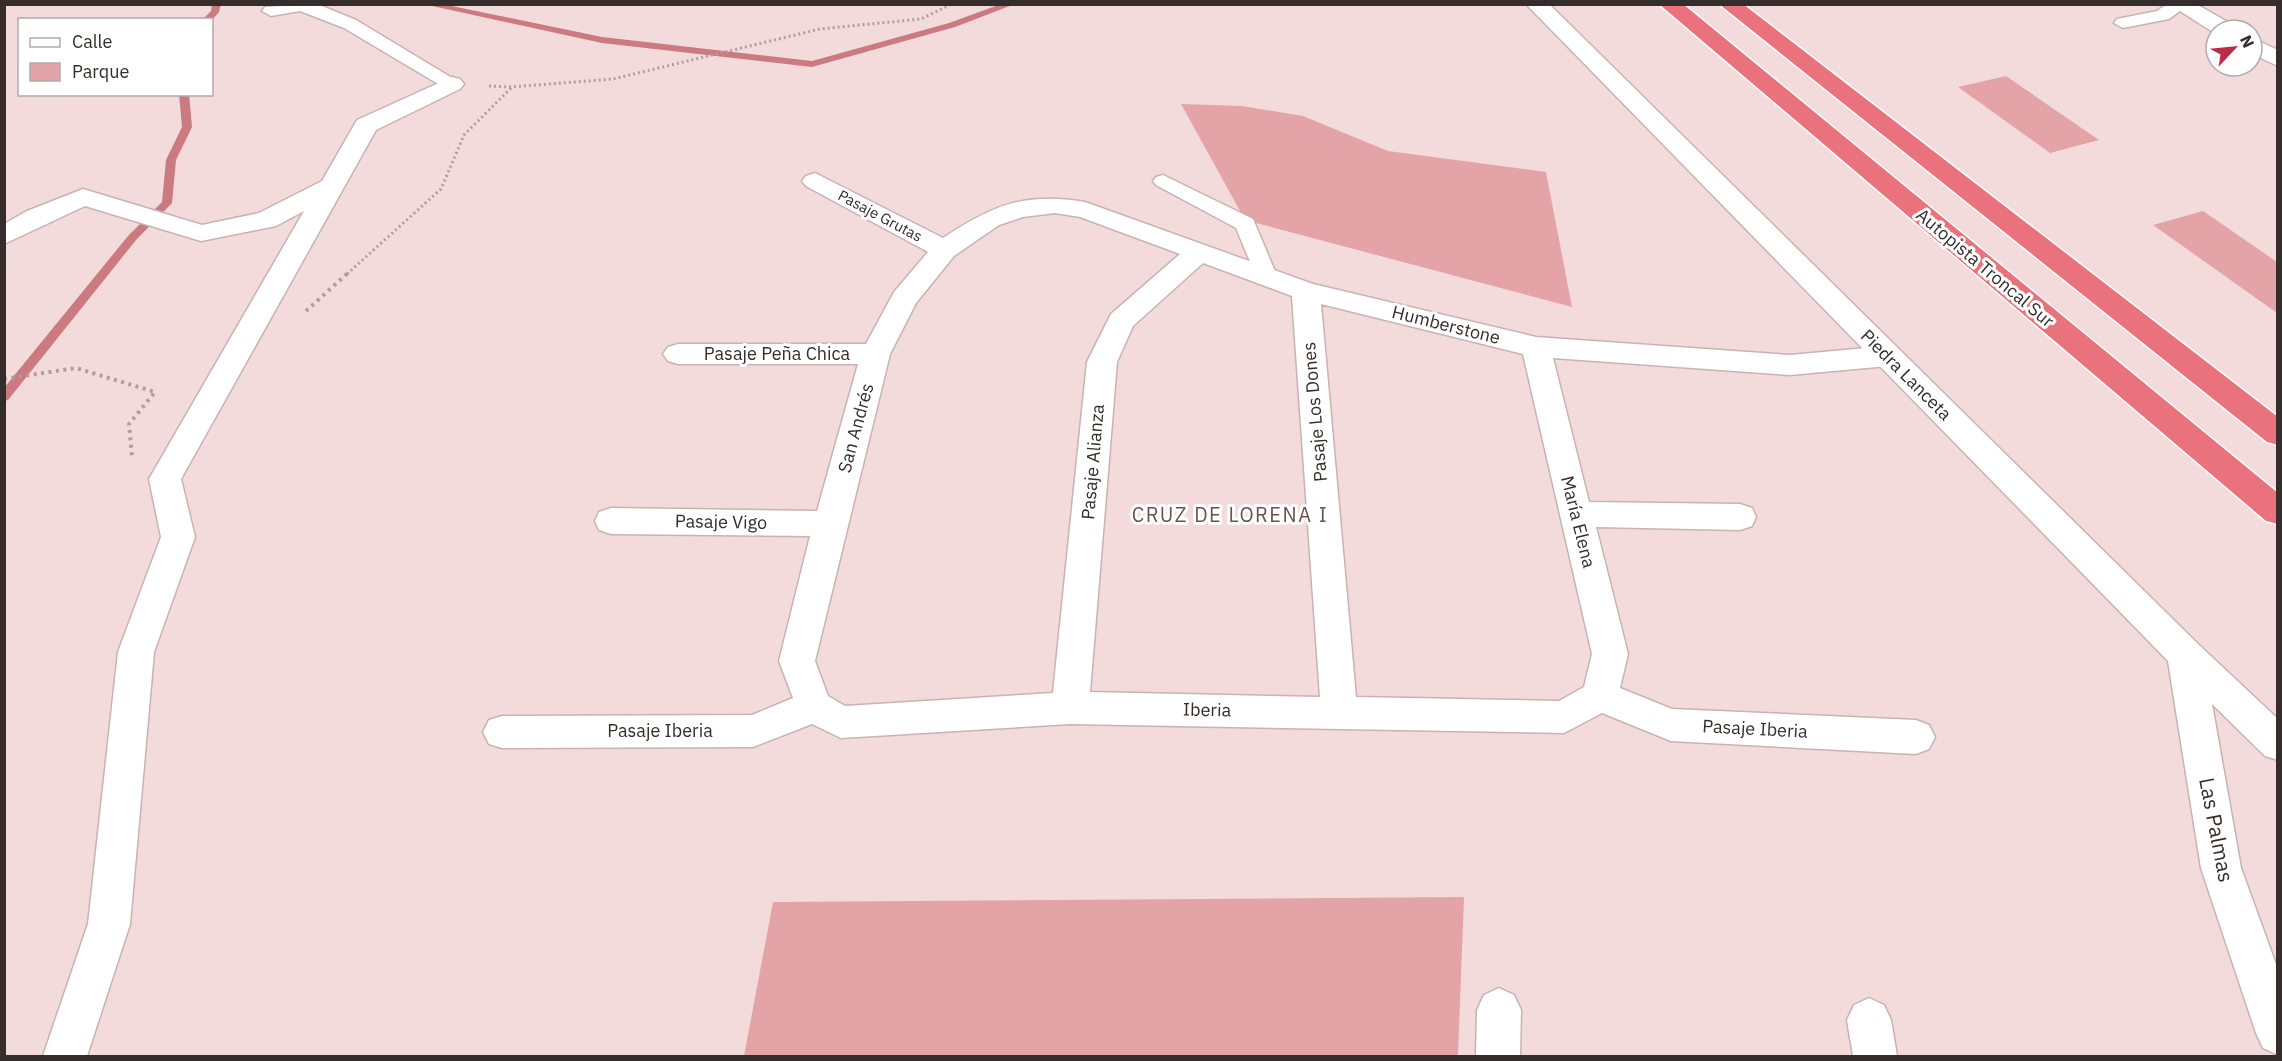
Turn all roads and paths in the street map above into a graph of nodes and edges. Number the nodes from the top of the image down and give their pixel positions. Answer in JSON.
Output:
{"nodes":[{"id":1,"x":952,"y":4,"type":"edge"},
{"id":2,"x":1536,"y":4,"type":"edge"},
{"id":3,"x":1668,"y":4,"type":"edge"},
{"id":4,"x":2179,"y":5,"type":"edge"},
{"id":5,"x":1735,"y":9,"type":"edge"},
{"id":6,"x":271,"y":11,"type":"dead end"},
{"id":7,"x":2204,"y":19,"type":"edge"},
{"id":8,"x":2123,"y":23,"type":"dead end"},
{"id":9,"x":452,"y":84,"type":"junction"},
{"id":10,"x":511,"y":87,"type":"junction"},
{"id":11,"x":815,"y":181,"type":"dead end"},
{"id":12,"x":1163,"y":181,"type":"dead end"},
{"id":13,"x":331,"y":186,"type":"junction"},
{"id":14,"x":1020,"y":209,"type":"joint"},
{"id":15,"x":4,"y":236,"type":"edge"},
{"id":16,"x":944,"y":250,"type":"junction"},
{"id":17,"x":1198,"y":253,"type":"junction"},
{"id":18,"x":1266,"y":276,"type":"junction"},
{"id":19,"x":1306,"y":291,"type":"junction"},
{"id":20,"x":303,"y":315,"type":"dead end"},
{"id":21,"x":1536,"y":347,"type":"junction"},
{"id":22,"x":678,"y":354,"type":"dead end"},
{"id":23,"x":875,"y":354,"type":"junction"},
{"id":24,"x":1888,"y":356,"type":"junction"},
{"id":25,"x":4,"y":379,"type":"edge"},
{"id":26,"x":155,"y":392,"type":"dead end"},
{"id":27,"x":2277,"y":434,"type":"edge"},
{"id":28,"x":2277,"y":512,"type":"edge"},
{"id":29,"x":1575,"y":514,"type":"junction"},
{"id":30,"x":1740,"y":517,"type":"dead end"},
{"id":31,"x":611,"y":521,"type":"dead end"},
{"id":32,"x":830,"y":524,"type":"junction"},
{"id":33,"x":2185,"y":655,"type":"junction"},
{"id":34,"x":1600,"y":696,"type":"junction"},
{"id":35,"x":814,"y":706,"type":"junction"},
{"id":36,"x":1070,"y":708,"type":"junction"},
{"id":37,"x":1340,"y":712,"type":"junction"},
{"id":38,"x":502,"y":732,"type":"dead end"},
{"id":39,"x":1916,"y":737,"type":"dead end"},
{"id":40,"x":2277,"y":744,"type":"edge"},
{"id":41,"x":1499,"y":1010,"type":"dead end"},
{"id":42,"x":2277,"y":1033,"type":"edge"},
{"id":43,"x":65,"y":1056,"type":"edge"},
{"id":44,"x":1498,"y":1056,"type":"edge"}],
"edges":[{"from":1,"to":10,"type":"path"},
{"from":2,"to":24,"type":"street","name":"Piedra Lanceta"},
{"from":3,"to":28,"type":"highway","name":"Autopista Troncal Sur"},
{"from":4,"to":7,"type":"street"},
{"from":4,"to":8,"type":"lane"},
{"from":5,"to":27,"type":"highway"},
{"from":6,"to":9,"type":"lane"},
{"from":9,"to":10,"type":"path"},
{"from":9,"to":13,"type":"street"},
{"from":10,"to":20,"type":"path"},
{"from":11,"to":16,"type":"street","name":"Pasaje Grutas"},
{"from":12,"to":18,"type":"lane"},
{"from":13,"to":15,"type":"street"},
{"from":13,"to":43,"type":"street"},
{"from":14,"to":16,"type":"street","name":"San Andrés"},
{"from":14,"to":17,"type":"street","name":"Humberstone"},
{"from":16,"to":23,"type":"street","name":"San Andrés"},
{"from":17,"to":18,"type":"street","name":"Humberstone"},
{"from":17,"to":36,"type":"street","name":"Pasaje Alianza"},
{"from":18,"to":19,"type":"street","name":"Humberstone"},
{"from":19,"to":21,"type":"street","name":"Humberstone"},
{"from":19,"to":37,"type":"street","name":"Pasaje Los Dones"},
{"from":21,"to":24,"type":"street","name":"Humberstone"},
{"from":21,"to":29,"type":"street","name":"María Elena"},
{"from":22,"to":23,"type":"street","name":"Pasaje Peña Chica"},
{"from":23,"to":32,"type":"street","name":"San Andrés"},
{"from":24,"to":33,"type":"street","name":"Piedra Lanceta"},
{"from":25,"to":26,"type":"path"},
{"from":29,"to":30,"type":"street"},
{"from":29,"to":34,"type":"street","name":"María Elena"},
{"from":31,"to":32,"type":"street","name":"Pasaje Vigo"},
{"from":32,"to":35,"type":"street","name":"San Andrés"},
{"from":33,"to":40,"type":"street","name":"Piedra Lanceta"},
{"from":33,"to":42,"type":"street","name":"Las Palmas"},
{"from":34,"to":37,"type":"street","name":"Iberia"},
{"from":34,"to":39,"type":"street","name":"Pasaje Iberia"},
{"from":35,"to":36,"type":"street","name":"Iberia"},
{"from":35,"to":38,"type":"street","name":"Pasaje Iberia"},
{"from":36,"to":37,"type":"street","name":"Iberia"},
{"from":41,"to":44,"type":"street"}]}
